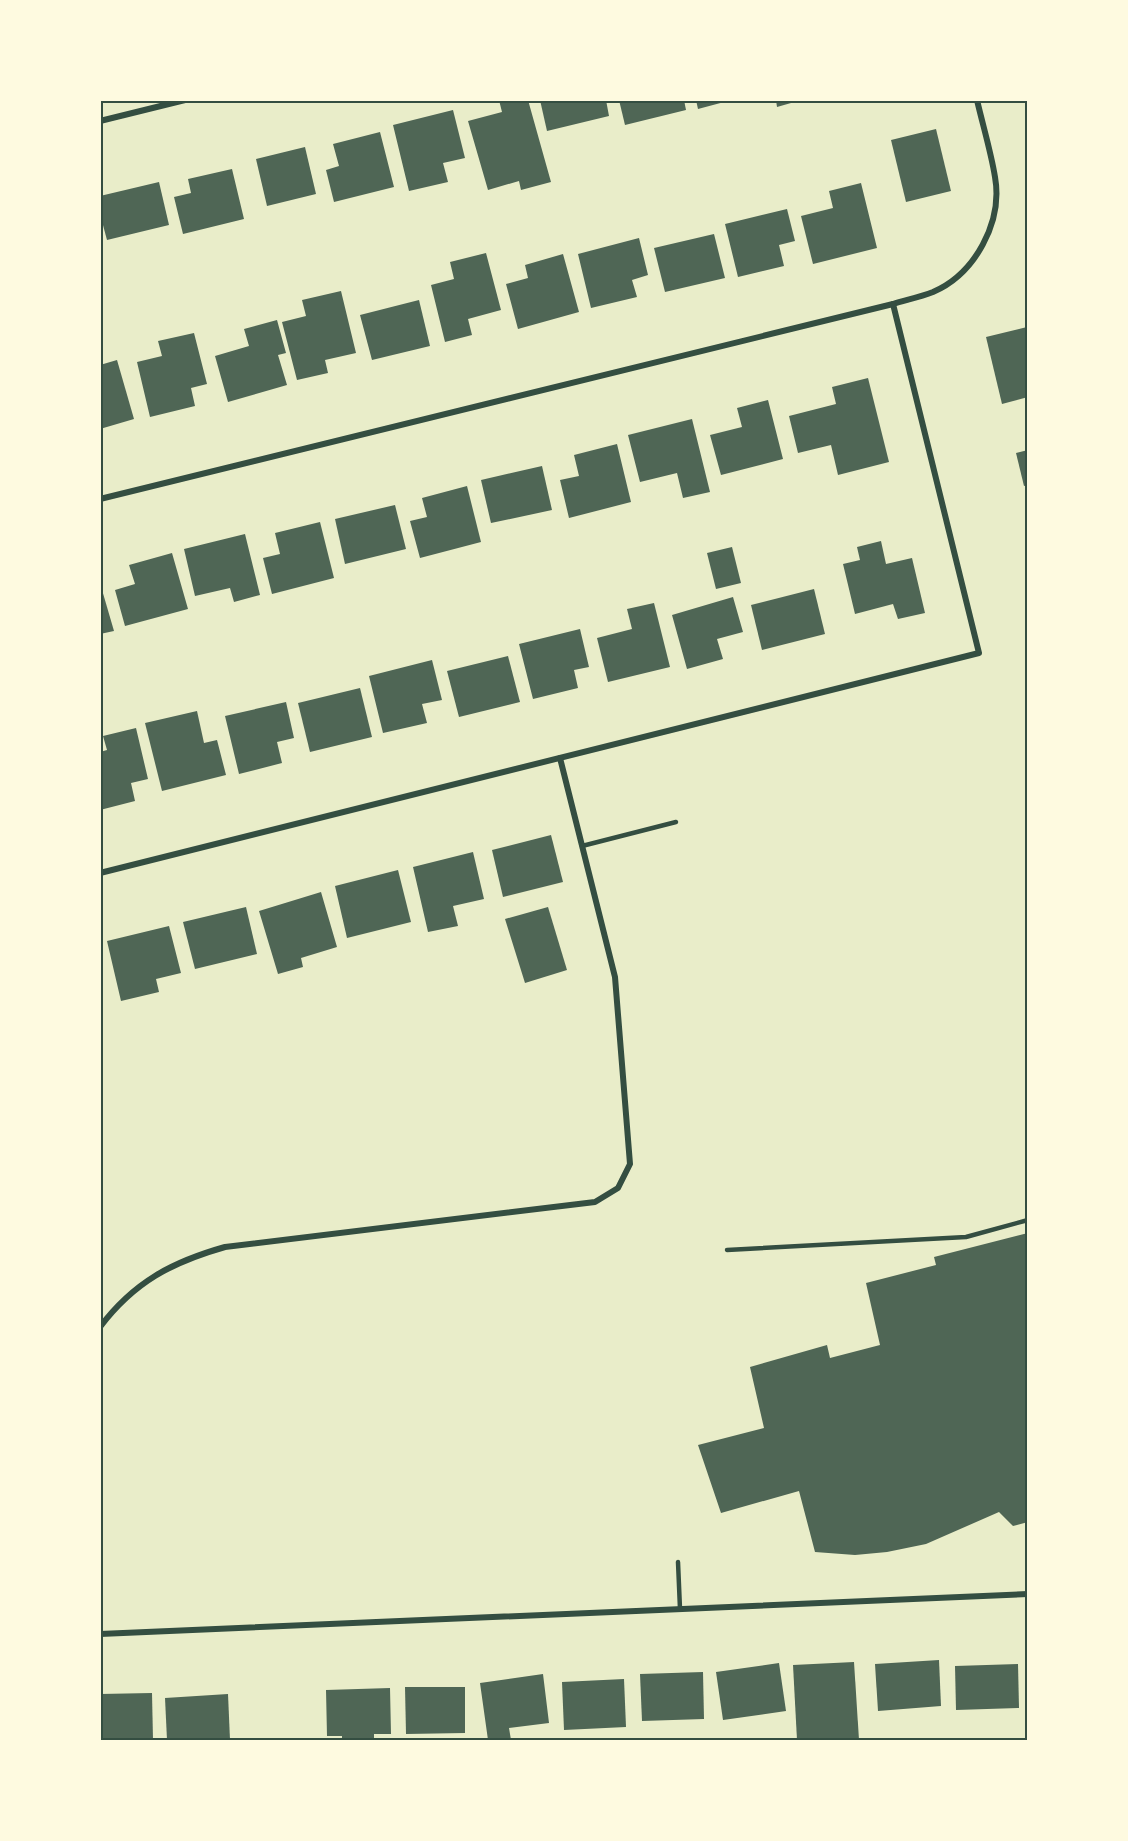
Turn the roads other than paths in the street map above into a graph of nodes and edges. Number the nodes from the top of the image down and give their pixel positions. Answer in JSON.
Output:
{"nodes":[{"id":1,"x":185,"y":100,"type":"edge"},
{"id":2,"x":977,"y":100,"type":"edge"},
{"id":3,"x":100,"y":121,"type":"edge"},
{"id":4,"x":893,"y":304,"type":"junction"},
{"id":5,"x":100,"y":499,"type":"edge"},
{"id":6,"x":560,"y":758,"type":"junction"},
{"id":7,"x":676,"y":822,"type":"dead end"},
{"id":8,"x":582,"y":846,"type":"junction"},
{"id":9,"x":100,"y":873,"type":"edge"},
{"id":10,"x":1028,"y":1220,"type":"edge"},
{"id":11,"x":727,"y":1250,"type":"dead end"},
{"id":12,"x":100,"y":1327,"type":"edge"},
{"id":13,"x":678,"y":1562,"type":"dead end"},
{"id":14,"x":1028,"y":1594,"type":"edge"},
{"id":15,"x":680,"y":1609,"type":"junction"},
{"id":16,"x":100,"y":1634,"type":"edge"}],
"edges":[{"from":1,"to":3,"type":"street"},
{"from":2,"to":4,"type":"street"},
{"from":4,"to":5,"type":"street"},
{"from":4,"to":6,"type":"street"},
{"from":6,"to":8,"type":"street"},
{"from":6,"to":9,"type":"street"},
{"from":7,"to":8,"type":"lane"},
{"from":8,"to":12,"type":"street"},
{"from":10,"to":11,"type":"lane"},
{"from":13,"to":15,"type":"lane"},
{"from":14,"to":15,"type":"street"},
{"from":15,"to":16,"type":"street"}]}
